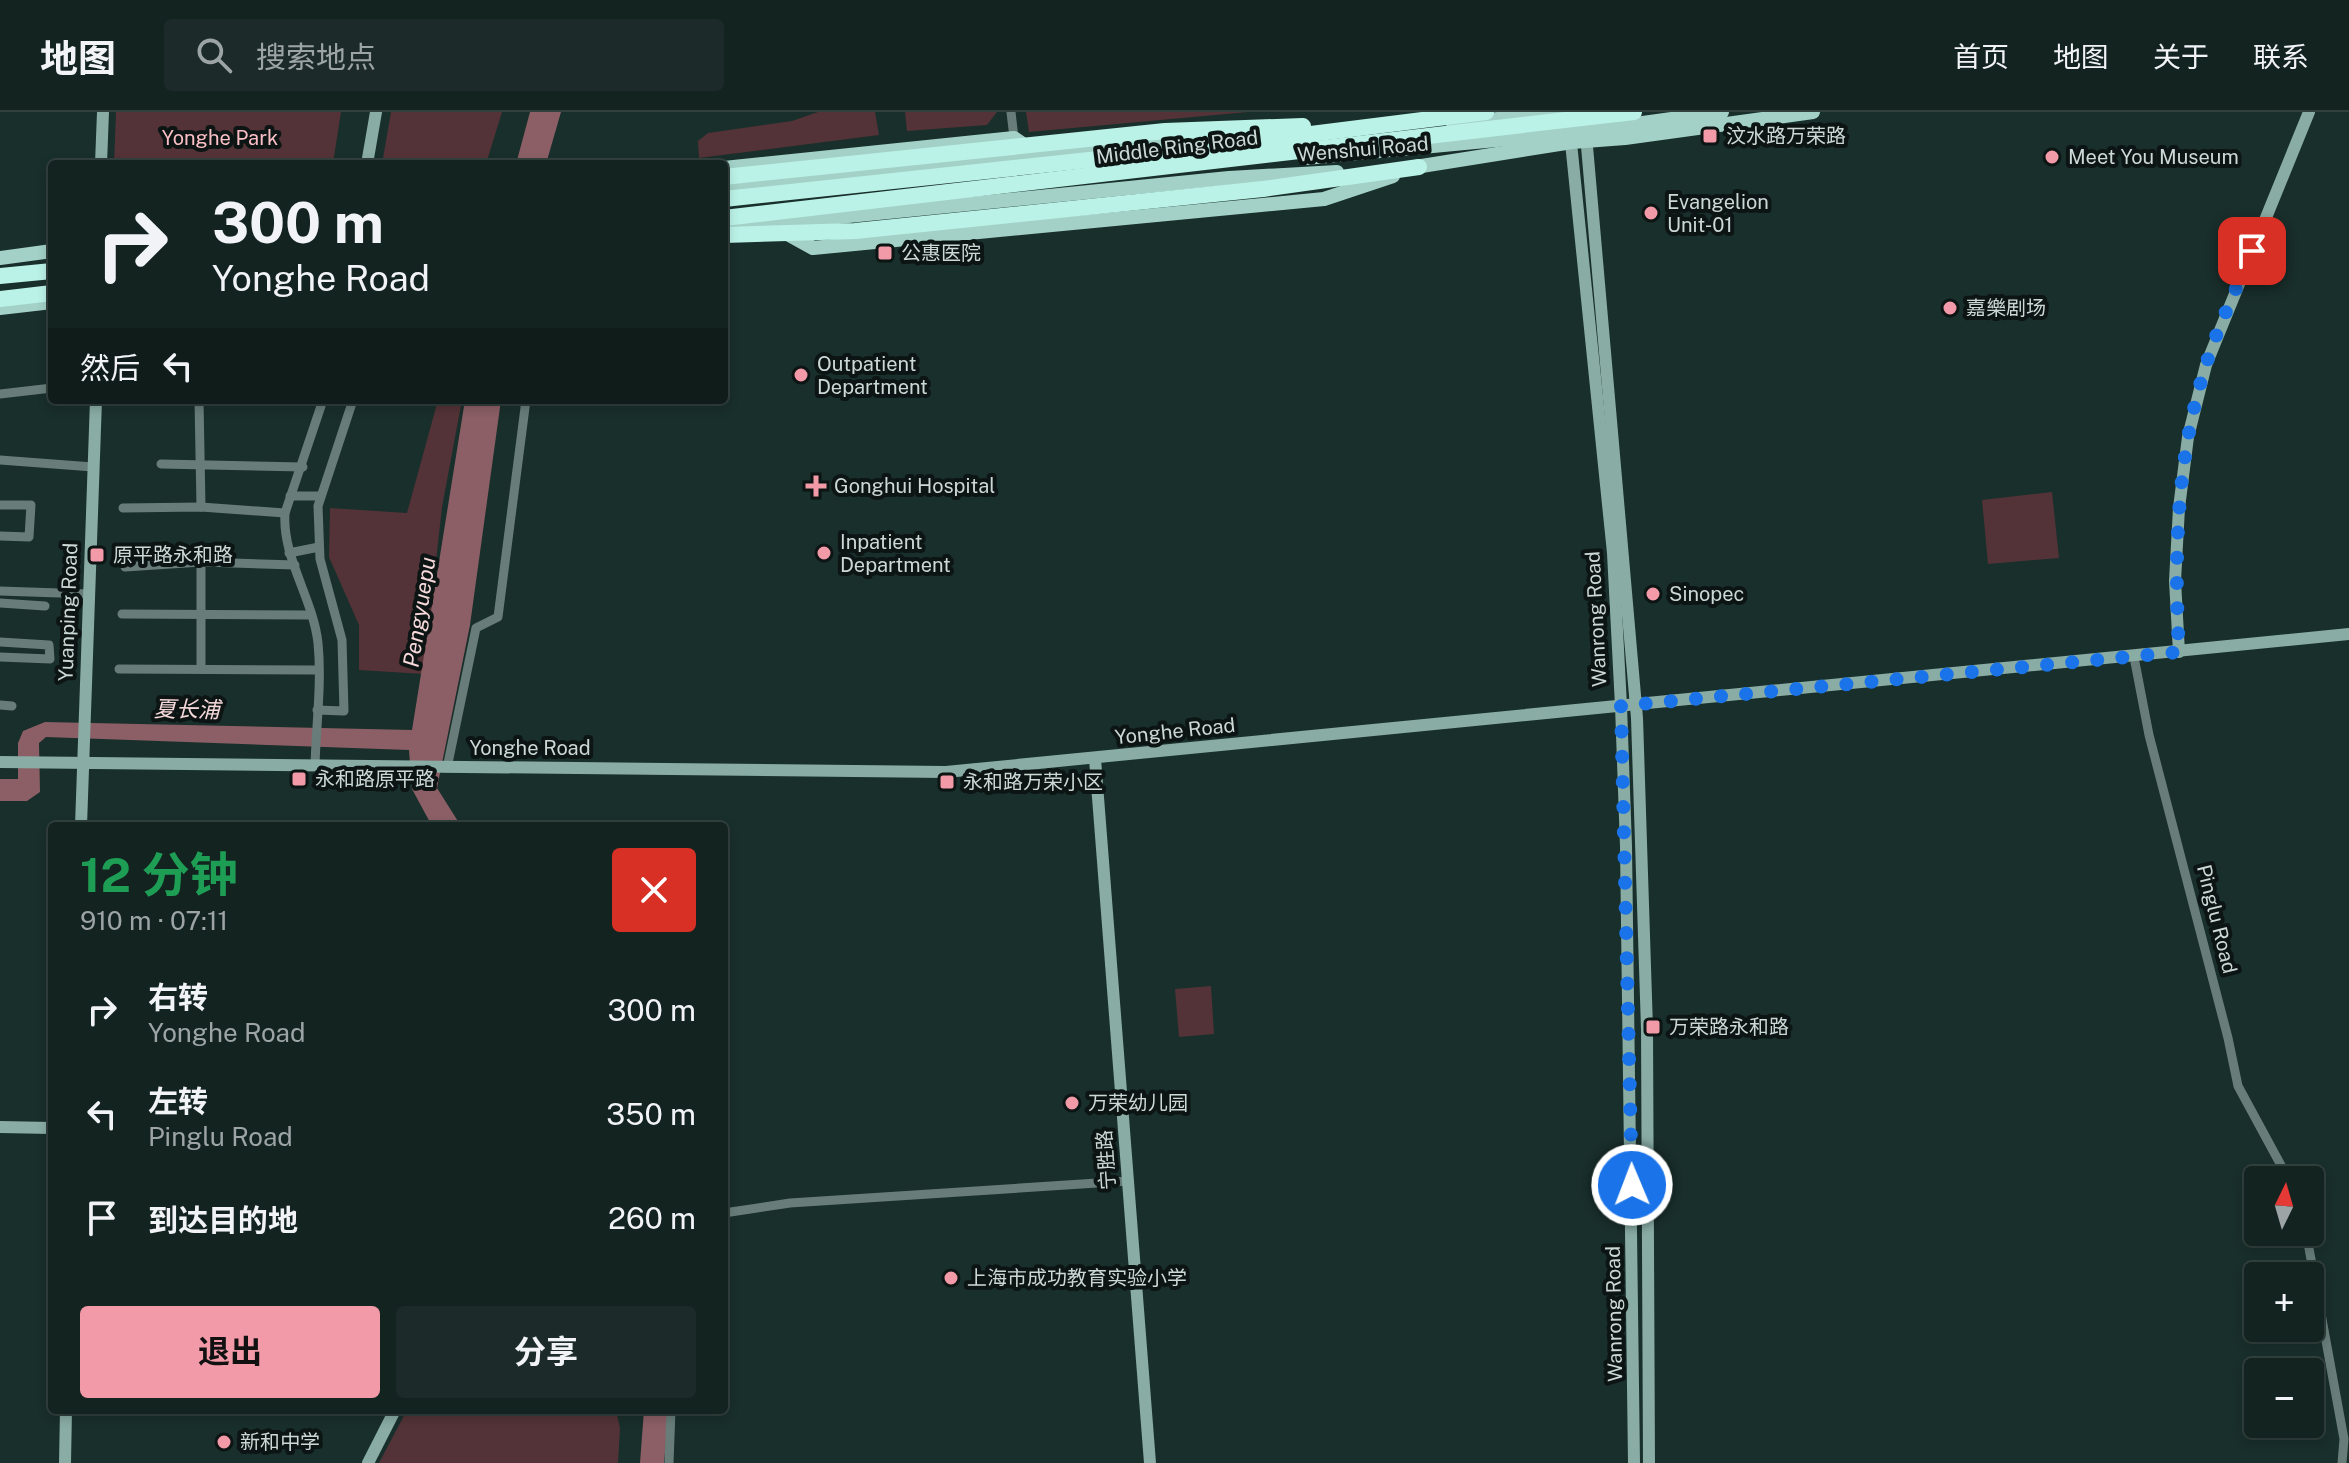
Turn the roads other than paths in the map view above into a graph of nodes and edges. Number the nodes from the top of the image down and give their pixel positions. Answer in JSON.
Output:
{"nodes":[{"id":1,"x":103,"y":112,"type":"edge"},
{"id":2,"x":376,"y":112,"type":"edge"},
{"id":3,"x":1011,"y":112,"type":"edge"},
{"id":4,"x":1486,"y":112,"type":"edge"},
{"id":5,"x":1560,"y":112,"type":"edge"},
{"id":6,"x":1567,"y":112,"type":"edge"},
{"id":7,"x":1582,"y":112,"type":"edge"},
{"id":8,"x":1634,"y":112,"type":"edge"},
{"id":9,"x":1722,"y":112,"type":"edge"},
{"id":10,"x":1813,"y":112,"type":"edge"},
{"id":11,"x":2309,"y":112,"type":"edge"},
{"id":12,"x":1442,"y":119,"type":"edge"},
{"id":13,"x":1376,"y":126,"type":"junction"},
{"id":14,"x":1545,"y":134,"type":"junction"},
{"id":15,"x":1579,"y":137,"type":"junction"},
{"id":16,"x":1014,"y":138,"type":"junction"},
{"id":17,"x":1391,"y":150,"type":"junction"},
{"id":18,"x":1036,"y":153,"type":"junction"},
{"id":19,"x":1514,"y":153,"type":"junction"},
{"id":20,"x":101,"y":160,"type":"edge"},
{"id":21,"x":368,"y":160,"type":"edge"},
{"id":22,"x":1446,"y":161,"type":"junction"},
{"id":23,"x":1419,"y":167,"type":"junction"},
{"id":24,"x":728,"y":168,"type":"edge"},
{"id":25,"x":786,"y":176,"type":"junction"},
{"id":26,"x":728,"y":177,"type":"edge"},
{"id":27,"x":1178,"y":183,"type":"junction"},
{"id":28,"x":728,"y":186,"type":"edge"},
{"id":29,"x":728,"y":202,"type":"edge"},
{"id":30,"x":728,"y":202,"type":"edge"},
{"id":31,"x":753,"y":202,"type":"junction"},
{"id":32,"x":1218,"y":209,"type":"junction"},
{"id":33,"x":728,"y":215,"type":"edge"},
{"id":34,"x":728,"y":215,"type":"edge"},
{"id":35,"x":770,"y":224,"type":"junction"},
{"id":36,"x":728,"y":229,"type":"edge"},
{"id":37,"x":728,"y":235,"type":"edge"},
{"id":38,"x":48,"y":252,"type":"edge"},
{"id":39,"x":0,"y":258,"type":"edge"},
{"id":40,"x":48,"y":273,"type":"edge"},
{"id":41,"x":0,"y":279,"type":"edge"},
{"id":42,"x":48,"y":286,"type":"edge"},
{"id":43,"x":0,"y":292,"type":"edge"},
{"id":44,"x":48,"y":293,"type":"edge"},
{"id":45,"x":0,"y":299,"type":"edge"},
{"id":46,"x":48,"y":302,"type":"edge"},
{"id":47,"x":0,"y":308,"type":"edge"},
{"id":48,"x":48,"y":388,"type":"edge"},
{"id":49,"x":0,"y":394,"type":"edge"},
{"id":50,"x":96,"y":404,"type":"edge"},
{"id":51,"x":199,"y":404,"type":"edge"},
{"id":52,"x":322,"y":404,"type":"edge"},
{"id":53,"x":352,"y":404,"type":"edge"},
{"id":54,"x":525,"y":404,"type":"edge"},
{"id":55,"x":0,"y":460,"type":"edge"},
{"id":56,"x":201,"y":463,"type":"junction"},
{"id":57,"x":161,"y":464,"type":"dead end"},
{"id":58,"x":93,"y":467,"type":"junction"},
{"id":59,"x":303,"y":467,"type":"junction"},
{"id":60,"x":290,"y":496,"type":"junction"},
{"id":61,"x":321,"y":496,"type":"junction"},
{"id":62,"x":0,"y":505,"type":"edge"},
{"id":63,"x":201,"y":507,"type":"junction"},
{"id":64,"x":123,"y":508,"type":"dead end"},
{"id":65,"x":285,"y":513,"type":"junction"},
{"id":66,"x":0,"y":536,"type":"edge"},
{"id":67,"x":319,"y":547,"type":"junction"},
{"id":68,"x":289,"y":553,"type":"junction"},
{"id":69,"x":201,"y":562,"type":"junction"},
{"id":70,"x":295,"y":565,"type":"junction"},
{"id":71,"x":125,"y":567,"type":"dead end"},
{"id":72,"x":0,"y":591,"type":"edge"},
{"id":73,"x":89,"y":594,"type":"junction"},
{"id":74,"x":0,"y":603,"type":"edge"},
{"id":75,"x":45,"y":606,"type":"dead end"},
{"id":76,"x":122,"y":614,"type":"dead end"},
{"id":77,"x":200,"y":615,"type":"junction"},
{"id":78,"x":310,"y":615,"type":"junction"},
{"id":79,"x":2349,"y":634,"type":"edge"},
{"id":80,"x":0,"y":642,"type":"edge"},
{"id":81,"x":2179,"y":652,"type":"junction"},
{"id":82,"x":0,"y":657,"type":"edge"},
{"id":83,"x":2134,"y":657,"type":"junction"},
{"id":84,"x":119,"y":669,"type":"dead end"},
{"id":85,"x":201,"y":669,"type":"junction"},
{"id":86,"x":317,"y":670,"type":"junction"},
{"id":87,"x":1636,"y":704,"type":"junction"},
{"id":88,"x":0,"y":705,"type":"edge"},
{"id":89,"x":12,"y":706,"type":"dead end"},
{"id":90,"x":1621,"y":706,"type":"junction"},
{"id":91,"x":317,"y":710,"type":"junction"},
{"id":92,"x":315,"y":759,"type":"junction"},
{"id":93,"x":1095,"y":759,"type":"junction"},
{"id":94,"x":0,"y":762,"type":"edge"},
{"id":95,"x":84,"y":763,"type":"junction"},
{"id":96,"x":447,"y":768,"type":"junction"},
{"id":97,"x":81,"y":822,"type":"edge"},
{"id":98,"x":0,"y":1127,"type":"edge"},
{"id":99,"x":48,"y":1128,"type":"edge"},
{"id":100,"x":2282,"y":1166,"type":"edge"},
{"id":101,"x":1128,"y":1181,"type":"junction"},
{"id":102,"x":728,"y":1212,"type":"edge"},
{"id":103,"x":2309,"y":1246,"type":"edge"},
{"id":104,"x":66,"y":1414,"type":"edge"},
{"id":105,"x":393,"y":1414,"type":"edge"},
{"id":106,"x":671,"y":1414,"type":"edge"},
{"id":107,"x":65,"y":1463,"type":"edge"},
{"id":108,"x":368,"y":1463,"type":"edge"},
{"id":109,"x":669,"y":1463,"type":"edge"},
{"id":110,"x":1150,"y":1463,"type":"edge"},
{"id":111,"x":1634,"y":1463,"type":"edge"},
{"id":112,"x":1649,"y":1463,"type":"edge"},
{"id":113,"x":2342,"y":1463,"type":"edge"}],
"edges":[{"from":1,"to":20,"type":"street"},
{"from":2,"to":21,"type":"street"},
{"from":3,"to":16,"type":"street"},
{"from":4,"to":13,"type":"highway","name":"Middle Ring Road"},
{"from":5,"to":12,"type":"main road"},
{"from":6,"to":15,"type":"street","name":"Wanrong Road"},
{"from":7,"to":15,"type":"street","name":"Wanrong Road"},
{"from":8,"to":33,"type":"highway","name":"Middle Ring Road"},
{"from":9,"to":15,"type":"main road"},
{"from":10,"to":15,"type":"main road","name":"Wenshui Road"},
{"from":11,"to":81,"type":"street"},
{"from":12,"to":18,"type":"main road","name":"Wenshui Road"},
{"from":12,"to":31,"type":"main road"},
{"from":13,"to":25,"type":"highway"},
{"from":13,"to":29,"type":"highway","name":"Middle Ring Road"},
{"from":14,"to":15,"type":"main road"},
{"from":14,"to":17,"type":"main road"},
{"from":14,"to":19,"type":"main road"},
{"from":15,"to":19,"type":"main road","name":"Wenshui Road"},
{"from":15,"to":87,"type":"street","name":"Wanrong Road"},
{"from":15,"to":90,"type":"street","name":"Wanrong Road"},
{"from":16,"to":18,"type":"main road"},
{"from":16,"to":24,"type":"main road"},
{"from":17,"to":22,"type":"main road"},
{"from":17,"to":34,"type":"main road"},
{"from":18,"to":25,"type":"main road","name":"Wenshui Road"},
{"from":19,"to":22,"type":"main road","name":"Wenshui Road"},
{"from":22,"to":23,"type":"main road","name":"Wenshui Road"},
{"from":23,"to":27,"type":"main road","name":"Wenshui Road"},
{"from":23,"to":32,"type":"main road"},
{"from":23,"to":37,"type":"highway"},
{"from":25,"to":26,"type":"highway"},
{"from":25,"to":28,"type":"main road","name":"Wenshui Road"},
{"from":25,"to":31,"type":"main road"},
{"from":27,"to":32,"type":"main road"},
{"from":27,"to":35,"type":"main road","name":"Wenshui Road"},
{"from":30,"to":31,"type":"main road"},
{"from":32,"to":35,"type":"main road"},
{"from":35,"to":36,"type":"main road","name":"Wenshui Road"},
{"from":38,"to":39,"type":"main road"},
{"from":40,"to":41,"type":"highway"},
{"from":42,"to":43,"type":"main road"},
{"from":44,"to":45,"type":"highway"},
{"from":46,"to":47,"type":"main road"},
{"from":48,"to":49,"type":"street"},
{"from":50,"to":58,"type":"street","name":"Yuanping Road"},
{"from":51,"to":56,"type":"street"},
{"from":52,"to":59,"type":"street"},
{"from":53,"to":61,"type":"street"},
{"from":54,"to":96,"type":"street"},
{"from":55,"to":58,"type":"street"},
{"from":56,"to":57,"type":"street"},
{"from":56,"to":59,"type":"street"},
{"from":56,"to":63,"type":"street"},
{"from":58,"to":73,"type":"street","name":"Yuanping Road"},
{"from":59,"to":60,"type":"street"},
{"from":60,"to":61,"type":"street"},
{"from":60,"to":65,"type":"street"},
{"from":61,"to":67,"type":"street"},
{"from":62,"to":66,"type":"street"},
{"from":63,"to":64,"type":"street"},
{"from":63,"to":65,"type":"street"},
{"from":65,"to":68,"type":"street"},
{"from":67,"to":68,"type":"street"},
{"from":67,"to":91,"type":"street"},
{"from":68,"to":70,"type":"street"},
{"from":69,"to":70,"type":"street"},
{"from":69,"to":71,"type":"street"},
{"from":69,"to":77,"type":"street"},
{"from":70,"to":78,"type":"street"},
{"from":72,"to":73,"type":"street"},
{"from":73,"to":95,"type":"street","name":"Yuanping Road"},
{"from":74,"to":75,"type":"street"},
{"from":76,"to":77,"type":"street"},
{"from":77,"to":78,"type":"street"},
{"from":77,"to":85,"type":"street"},
{"from":78,"to":86,"type":"street"},
{"from":79,"to":81,"type":"street","name":"Yonghe Road"},
{"from":80,"to":82,"type":"street"},
{"from":81,"to":83,"type":"street","name":"Yonghe Road"},
{"from":83,"to":87,"type":"street","name":"Yonghe Road"},
{"from":83,"to":100,"type":"street","name":"Pinglu Road"},
{"from":84,"to":85,"type":"street"},
{"from":85,"to":86,"type":"street"},
{"from":86,"to":91,"type":"street"},
{"from":87,"to":90,"type":"street","name":"Yonghe Road"},
{"from":87,"to":112,"type":"street","name":"Wanrong Road"},
{"from":88,"to":89,"type":"street"},
{"from":90,"to":93,"type":"street","name":"Yonghe Road"},
{"from":90,"to":111,"type":"street","name":"Wanrong Road"},
{"from":91,"to":92,"type":"street"},
{"from":92,"to":95,"type":"street","name":"Yonghe Road"},
{"from":92,"to":96,"type":"street","name":"Yonghe Road"},
{"from":93,"to":96,"type":"street","name":"Yonghe Road"},
{"from":93,"to":101,"type":"street","name":"宁胜路"},
{"from":94,"to":95,"type":"street","name":"Yonghe Road"},
{"from":95,"to":97,"type":"street","name":"Yuanping Road"},
{"from":98,"to":99,"type":"street"},
{"from":101,"to":102,"type":"street"},
{"from":101,"to":110,"type":"street","name":"宁胜路"},
{"from":103,"to":113,"type":"street"},
{"from":104,"to":107,"type":"street"},
{"from":105,"to":108,"type":"street"},
{"from":106,"to":109,"type":"street"}]}
